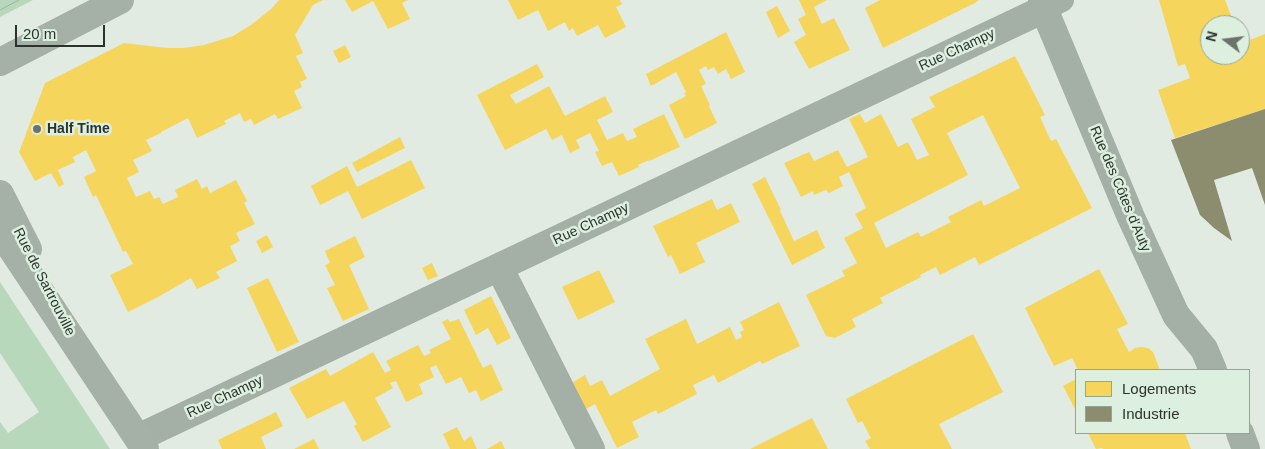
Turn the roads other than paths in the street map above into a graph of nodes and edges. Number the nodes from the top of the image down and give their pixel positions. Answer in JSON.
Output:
{"nodes":[{"id":1,"x":120,"y":0,"type":"edge"},
{"id":2,"x":1049,"y":3,"type":"edge"},
{"id":3,"x":0,"y":62,"type":"edge"},
{"id":4,"x":0,"y":194,"type":"edge"},
{"id":5,"x":0,"y":231,"type":"edge"},
{"id":6,"x":499,"y":267,"type":"junction"},
{"id":7,"x":75,"y":344,"type":"junction"},
{"id":8,"x":1213,"y":369,"type":"edge"},
{"id":9,"x":1240,"y":434,"type":"edge"},
{"id":10,"x":141,"y":444,"type":"edge"},
{"id":11,"x":592,"y":449,"type":"edge"},
{"id":12,"x":1246,"y":449,"type":"edge"}],
"edges":[{"from":1,"to":3,"type":"main road"},
{"from":2,"to":6,"type":"street","name":"Rue Champy"},
{"from":2,"to":8,"type":"street","name":"Rue des Côtes d'Auty"},
{"from":4,"to":7,"type":"main road","name":"Rue de Sartrouville"},
{"from":5,"to":7,"type":"main road","name":"Rue de Sartrouville"},
{"from":6,"to":10,"type":"street","name":"Rue Champy"},
{"from":6,"to":11,"type":"street"},
{"from":7,"to":10,"type":"main road","name":"Rue de Sartrouville"},
{"from":9,"to":12,"type":"street"}]}
